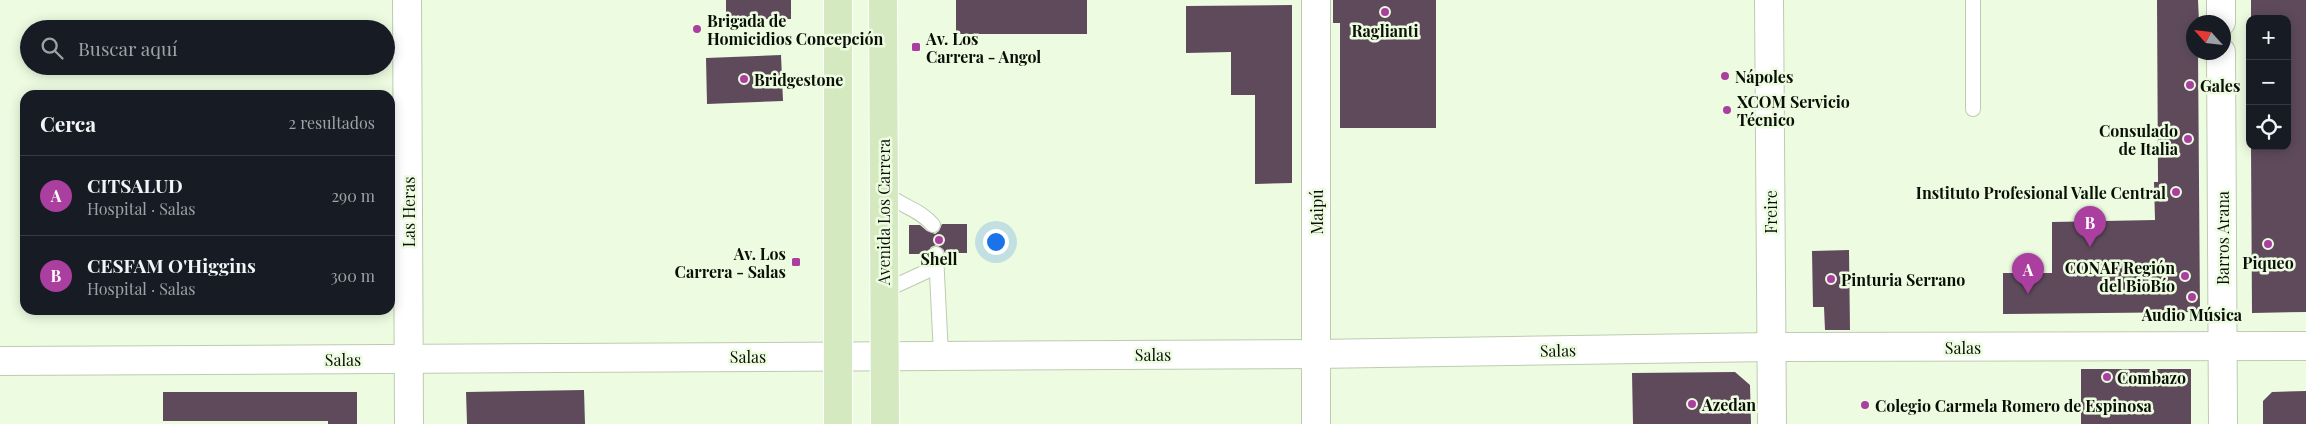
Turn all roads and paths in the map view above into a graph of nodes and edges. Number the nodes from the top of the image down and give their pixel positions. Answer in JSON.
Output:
{"nodes":[{"id":1,"x":407,"y":0,"type":"edge"},
{"id":2,"x":838,"y":0,"type":"edge"},
{"id":3,"x":883,"y":0,"type":"edge"},
{"id":4,"x":1316,"y":0,"type":"edge"},
{"id":5,"x":1770,"y":0,"type":"edge"},
{"id":6,"x":1973,"y":0,"type":"edge"},
{"id":7,"x":2221,"y":0,"type":"edge"},
{"id":8,"x":2221,"y":15,"type":"edge"},
{"id":9,"x":2221,"y":60,"type":"edge"},
{"id":10,"x":1973,"y":109,"type":"dead end"},
{"id":11,"x":883,"y":191,"type":"junction"},
{"id":12,"x":933,"y":225,"type":"dead end"},
{"id":13,"x":884,"y":291,"type":"junction"},
{"id":14,"x":2223,"y":346,"type":"junction"},
{"id":15,"x":2306,"y":346,"type":"edge"},
{"id":16,"x":1771,"y":347,"type":"junction"},
{"id":17,"x":1316,"y":354,"type":"junction"},
{"id":18,"x":884,"y":355,"type":"junction"},
{"id":19,"x":941,"y":355,"type":"junction"},
{"id":20,"x":838,"y":356,"type":"junction"},
{"id":21,"x":408,"y":358,"type":"junction"},
{"id":22,"x":0,"y":361,"type":"edge"},
{"id":23,"x":408,"y":424,"type":"edge"},
{"id":24,"x":838,"y":424,"type":"edge"},
{"id":25,"x":885,"y":424,"type":"edge"},
{"id":26,"x":1316,"y":424,"type":"edge"},
{"id":27,"x":1772,"y":424,"type":"edge"},
{"id":28,"x":2223,"y":424,"type":"edge"}],
"edges":[{"from":1,"to":21,"type":"street","name":"Las Heras"},
{"from":2,"to":20,"type":"main road"},
{"from":3,"to":11,"type":"main road","name":"Avenida Los Carrera"},
{"from":4,"to":17,"type":"street","name":"Maipú"},
{"from":5,"to":16,"type":"street","name":"Freire"},
{"from":6,"to":10,"type":"lane"},
{"from":7,"to":8,"type":"street"},
{"from":9,"to":14,"type":"street","name":"Barros Arana"},
{"from":11,"to":12,"type":"lane"},
{"from":11,"to":13,"type":"main road","name":"Avenida Los Carrera"},
{"from":13,"to":18,"type":"main road","name":"Avenida Los Carrera"},
{"from":13,"to":19,"type":"lane"},
{"from":14,"to":15,"type":"street","name":"Salas"},
{"from":14,"to":16,"type":"street","name":"Salas"},
{"from":14,"to":28,"type":"street","name":"Barros Arana"},
{"from":16,"to":17,"type":"street","name":"Salas"},
{"from":16,"to":27,"type":"street","name":"Freire"},
{"from":17,"to":19,"type":"street","name":"Salas"},
{"from":17,"to":26,"type":"street","name":"Maipú"},
{"from":18,"to":19,"type":"street","name":"Salas"},
{"from":18,"to":20,"type":"street","name":"Salas"},
{"from":18,"to":25,"type":"main road","name":"Avenida Los Carrera"},
{"from":20,"to":21,"type":"street","name":"Salas"},
{"from":20,"to":24,"type":"main road"},
{"from":21,"to":22,"type":"street","name":"Salas"},
{"from":21,"to":23,"type":"street","name":"Las Heras"}]}
